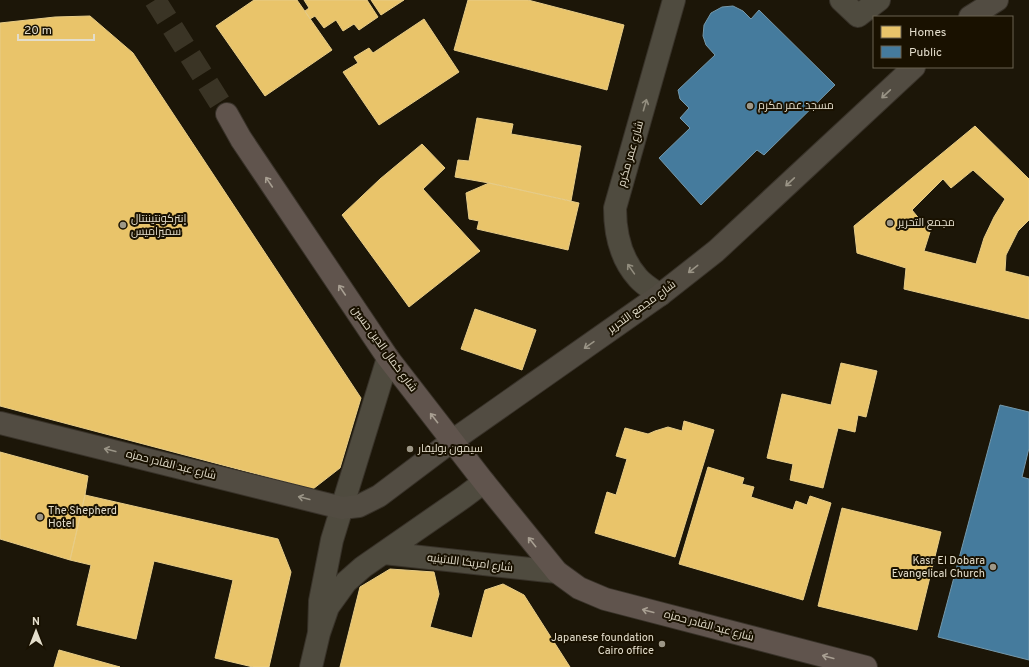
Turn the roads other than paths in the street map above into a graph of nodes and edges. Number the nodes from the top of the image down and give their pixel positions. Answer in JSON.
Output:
{"nodes":[{"id":1,"x":674,"y":0,"type":"edge"},
{"id":2,"x":841,"y":0,"type":"edge"},
{"id":3,"x":879,"y":0,"type":"edge"},
{"id":4,"x":986,"y":0,"type":"edge"},
{"id":5,"x":997,"y":0,"type":"edge"},
{"id":6,"x":970,"y":16,"type":"edge"},
{"id":7,"x":971,"y":16,"type":"edge"},
{"id":8,"x":913,"y":68,"type":"edge"},
{"id":9,"x":227,"y":114,"type":"tunnel mouth"},
{"id":10,"x":660,"y":295,"type":"junction"},
{"id":11,"x":388,"y":358,"type":"junction"},
{"id":12,"x":0,"y":423,"type":"edge"},
{"id":13,"x":452,"y":441,"type":"junction"},
{"id":14,"x":484,"y":482,"type":"junction"},
{"id":15,"x":342,"y":508,"type":"junction"},
{"id":16,"x":384,"y":553,"type":"junction"},
{"id":17,"x":556,"y":572,"type":"junction"},
{"id":18,"x":318,"y":633,"type":"junction"},
{"id":19,"x":311,"y":667,"type":"edge"},
{"id":20,"x":866,"y":667,"type":"edge"}],
"edges":[{"from":10,"to":1,"type":"street","name":"شارع عمر مكرم","one_way":true},
{"from":2,"to":3,"type":"street"},
{"from":4,"to":6,"type":"street"},
{"from":5,"to":7,"type":"street"},
{"from":8,"to":10,"type":"street","name":"شارع مجمع التحرير","one_way":true},
{"from":11,"to":9,"type":"highway","name":"شارع كمال الدين حسين","one_way":true},
{"from":10,"to":13,"type":"street","name":"شارع مجمع التحرير","one_way":true},
{"from":13,"to":11,"type":"highway","name":"شارع كمال الدين حسين","one_way":true},
{"from":11,"to":15,"type":"street"},
{"from":15,"to":12,"type":"street","name":"شارع عبد القادر حمزه","one_way":true},
{"from":13,"to":14,"type":"highway","name":"شارع كمال الدين حسين"},
{"from":13,"to":15,"type":"street","name":"شارع مجمع التحرير"},
{"from":14,"to":16,"type":"street"},
{"from":17,"to":14,"type":"highway","name":"شارع كمال الدين حسين","one_way":true},
{"from":15,"to":18,"type":"street"},
{"from":16,"to":17,"type":"street","name":"شارع امريكا اللاتينيه"},
{"from":16,"to":18,"type":"street"},
{"from":20,"to":17,"type":"highway","name":"شارع عبد القادر حمزه","one_way":true},
{"from":18,"to":19,"type":"street"}]}
